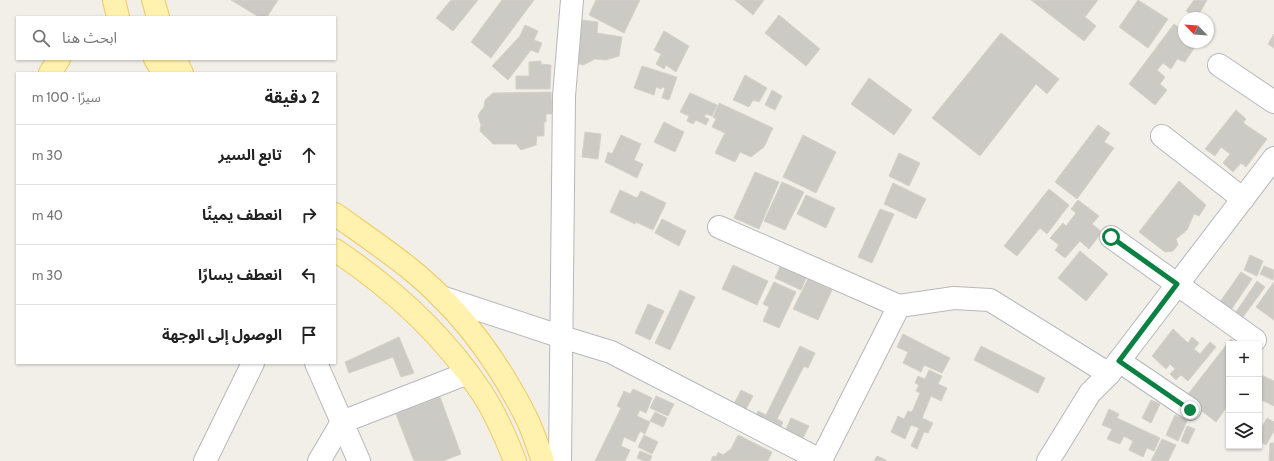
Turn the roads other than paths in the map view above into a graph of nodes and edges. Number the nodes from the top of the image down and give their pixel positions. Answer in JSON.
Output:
{"nodes":[{"id":1,"x":114,"y":0,"type":"edge"},
{"id":2,"x":153,"y":0,"type":"edge"},
{"id":3,"x":572,"y":0,"type":"edge"},
{"id":4,"x":118,"y":16,"type":"edge"},
{"id":5,"x":158,"y":16,"type":"edge"},
{"id":6,"x":58,"y":60,"type":"edge"},
{"id":7,"x":156,"y":60,"type":"edge"},
{"id":8,"x":176,"y":60,"type":"edge"},
{"id":9,"x":1219,"y":65,"type":"dead end"},
{"id":10,"x":51,"y":72,"type":"edge"},
{"id":11,"x":163,"y":72,"type":"edge"},
{"id":12,"x":182,"y":72,"type":"edge"},
{"id":13,"x":1274,"y":102,"type":"edge"},
{"id":14,"x":1162,"y":136,"type":"dead end"},
{"id":15,"x":1274,"y":158,"type":"edge"},
{"id":16,"x":1243,"y":199,"type":"junction"},
{"id":17,"x":336,"y":215,"type":"edge"},
{"id":18,"x":719,"y":227,"type":"dead end"},
{"id":19,"x":1111,"y":237,"type":"dead end"},
{"id":20,"x":336,"y":251,"type":"edge"},
{"id":21,"x":1177,"y":284,"type":"junction"},
{"id":22,"x":441,"y":297,"type":"junction"},
{"id":23,"x":899,"y":306,"type":"junction"},
{"id":24,"x":562,"y":338,"type":"junction"},
{"id":25,"x":1255,"y":340,"type":"dead end"},
{"id":26,"x":254,"y":364,"type":"edge"},
{"id":27,"x":316,"y":364,"type":"edge"},
{"id":28,"x":1114,"y":368,"type":"junction"},
{"id":29,"x":468,"y":373,"type":"junction"},
{"id":30,"x":1190,"y":410,"type":"dead end"},
{"id":31,"x":342,"y":422,"type":"junction"},
{"id":32,"x":205,"y":461,"type":"edge"},
{"id":33,"x":319,"y":461,"type":"edge"},
{"id":34,"x":359,"y":461,"type":"edge"},
{"id":35,"x":515,"y":461,"type":"edge"},
{"id":36,"x":543,"y":461,"type":"edge"},
{"id":37,"x":560,"y":461,"type":"edge"},
{"id":38,"x":822,"y":461,"type":"edge"},
{"id":39,"x":1048,"y":461,"type":"edge"}],
"edges":[{"from":1,"to":4,"type":"main road"},
{"from":2,"to":5,"type":"main road"},
{"from":3,"to":24,"type":"street"},
{"from":6,"to":10,"type":"main road"},
{"from":7,"to":11,"type":"main road"},
{"from":8,"to":12,"type":"main road"},
{"from":9,"to":13,"type":"street"},
{"from":14,"to":16,"type":"street"},
{"from":15,"to":16,"type":"street"},
{"from":16,"to":21,"type":"street"},
{"from":17,"to":22,"type":"main road"},
{"from":18,"to":23,"type":"street"},
{"from":19,"to":21,"type":"street"},
{"from":20,"to":29,"type":"main road"},
{"from":21,"to":25,"type":"street"},
{"from":21,"to":28,"type":"street"},
{"from":22,"to":24,"type":"street"},
{"from":22,"to":36,"type":"main road"},
{"from":23,"to":28,"type":"street"},
{"from":23,"to":38,"type":"street"},
{"from":24,"to":37,"type":"street"},
{"from":24,"to":38,"type":"street"},
{"from":26,"to":32,"type":"street"},
{"from":27,"to":31,"type":"street"},
{"from":28,"to":30,"type":"street"},
{"from":28,"to":39,"type":"street"},
{"from":29,"to":31,"type":"street"},
{"from":29,"to":35,"type":"main road"},
{"from":31,"to":33,"type":"street"},
{"from":31,"to":34,"type":"street"}]}
